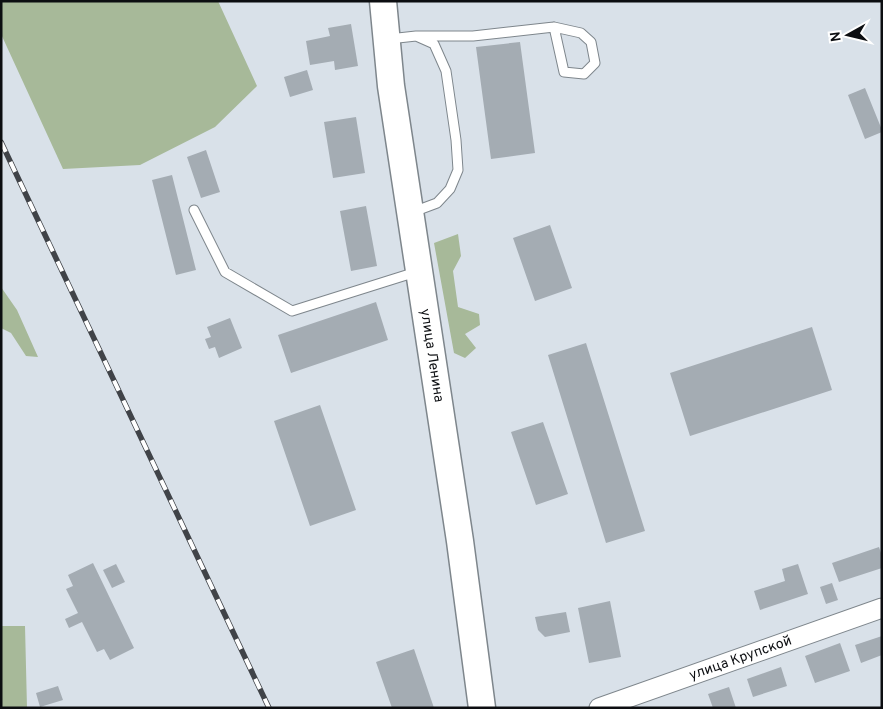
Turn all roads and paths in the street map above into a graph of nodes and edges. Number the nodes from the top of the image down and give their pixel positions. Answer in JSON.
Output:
{"nodes":[{"id":1,"x":383,"y":1,"type":"edge"},
{"id":2,"x":554,"y":27,"type":"junction"},
{"id":3,"x":416,"y":36,"type":"junction"},
{"id":4,"x":387,"y":39,"type":"junction"},
{"id":5,"x":194,"y":210,"type":"dead end"},
{"id":6,"x":410,"y":213,"type":"junction"},
{"id":7,"x":419,"y":271,"type":"junction"},
{"id":8,"x":882,"y":608,"type":"edge"},
{"id":9,"x":482,"y":708,"type":"edge"},
{"id":10,"x":600,"y":708,"type":"edge"}],
"edges":[{"from":1,"to":4,"type":"street","name":"улица Ленина"},
{"from":2,"to":2,"type":"lane"},
{"from":2,"to":3,"type":"lane"},
{"from":3,"to":4,"type":"lane"},
{"from":3,"to":6,"type":"lane"},
{"from":4,"to":6,"type":"street","name":"улица Ленина"},
{"from":5,"to":7,"type":"lane"},
{"from":6,"to":7,"type":"street","name":"улица Ленина"},
{"from":7,"to":9,"type":"street","name":"улица Ленина"},
{"from":8,"to":10,"type":"street","name":"улица Крупской"}]}
